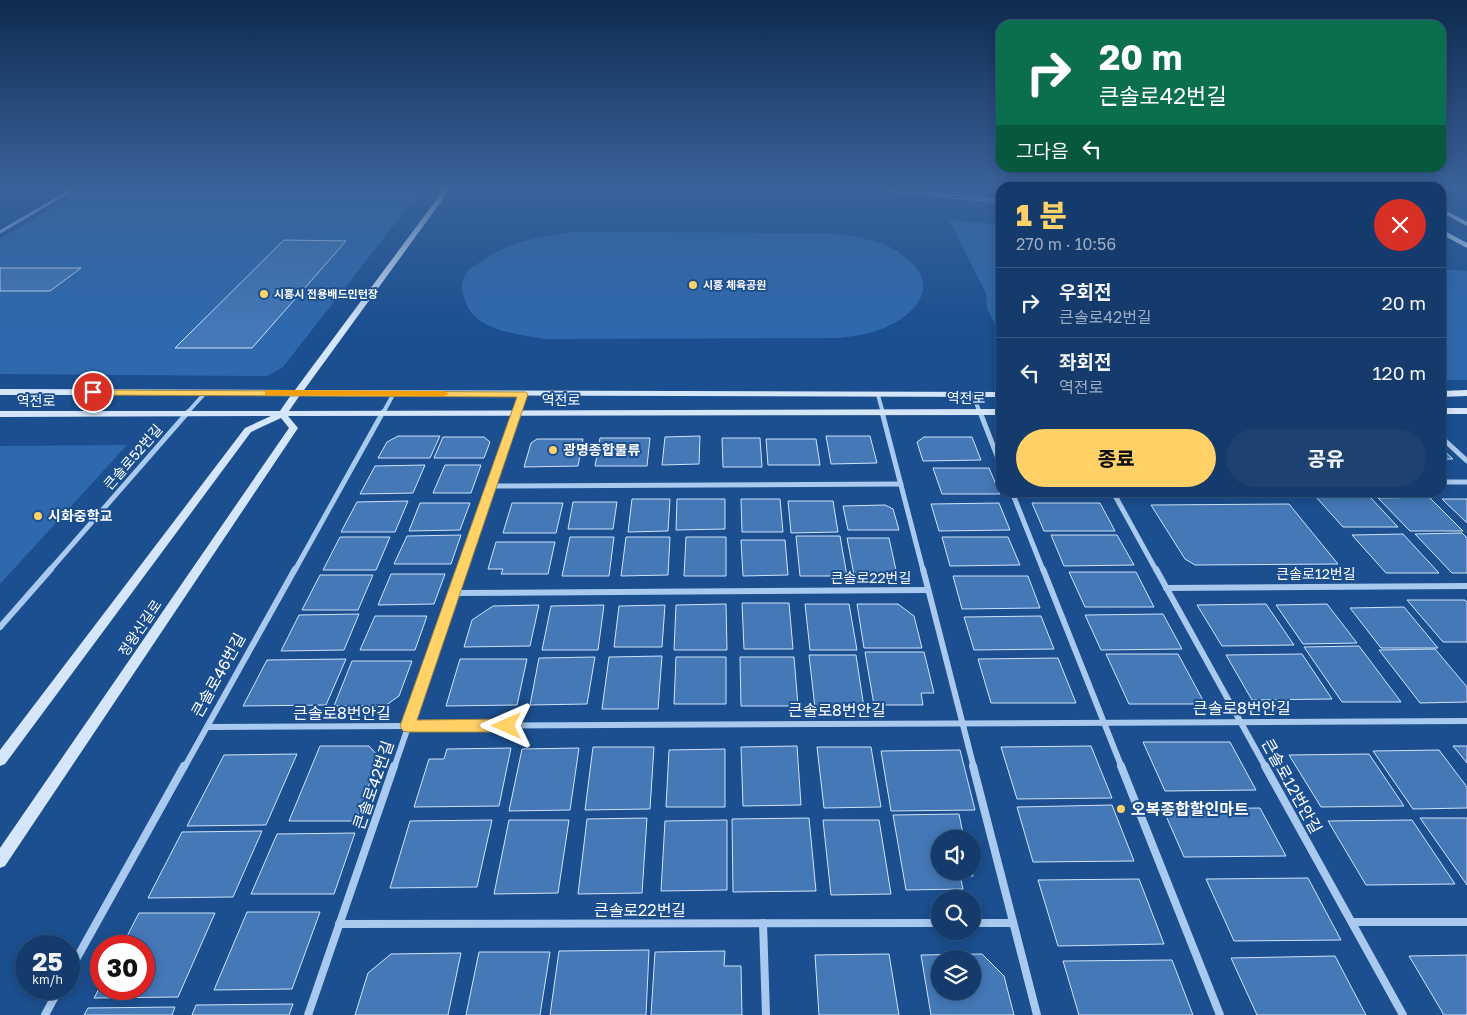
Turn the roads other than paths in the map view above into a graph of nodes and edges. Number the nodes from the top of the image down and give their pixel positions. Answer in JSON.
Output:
{"nodes":[{"id":1,"x":413,"y":235,"type":"edge"},
{"id":2,"x":1449,"y":235,"type":"edge"},
{"id":3,"x":1467,"y":246,"type":"edge"},
{"id":4,"x":0,"y":392,"type":"edge"},
{"id":5,"x":205,"y":393,"type":"junction"},
{"id":6,"x":297,"y":393,"type":"junction"},
{"id":7,"x":394,"y":393,"type":"junction"},
{"id":8,"x":523,"y":394,"type":"junction"},
{"id":9,"x":1446,"y":394,"type":"edge"},
{"id":10,"x":1467,"y":394,"type":"edge"},
{"id":11,"x":878,"y":395,"type":"junction"},
{"id":12,"x":973,"y":395,"type":"junction"},
{"id":13,"x":996,"y":395,"type":"edge"},
{"id":14,"x":1446,"y":411,"type":"edge"},
{"id":15,"x":1467,"y":411,"type":"edge"},
{"id":16,"x":882,"y":412,"type":"junction"},
{"id":17,"x":980,"y":412,"type":"junction"},
{"id":18,"x":996,"y":412,"type":"edge"},
{"id":19,"x":516,"y":413,"type":"junction"},
{"id":20,"x":0,"y":414,"type":"edge"},
{"id":21,"x":186,"y":414,"type":"junction"},
{"id":22,"x":282,"y":414,"type":"junction"},
{"id":23,"x":382,"y":414,"type":"junction"},
{"id":24,"x":1446,"y":442,"type":"edge"},
{"id":25,"x":996,"y":453,"type":"edge"},
{"id":26,"x":1467,"y":461,"type":"edge"},
{"id":27,"x":1446,"y":482,"type":"edge"},
{"id":28,"x":1467,"y":482,"type":"edge"},
{"id":29,"x":900,"y":484,"type":"junction"},
{"id":30,"x":491,"y":486,"type":"junction"},
{"id":31,"x":1014,"y":497,"type":"edge"},
{"id":32,"x":1116,"y":497,"type":"edge"},
{"id":33,"x":1467,"y":586,"type":"edge"},
{"id":34,"x":1166,"y":588,"type":"junction"},
{"id":35,"x":928,"y":590,"type":"junction"},
{"id":36,"x":454,"y":593,"type":"junction"},
{"id":37,"x":0,"y":627,"type":"edge"},
{"id":38,"x":1467,"y":721,"type":"edge"},
{"id":39,"x":1240,"y":722,"type":"junction"},
{"id":40,"x":962,"y":723,"type":"junction"},
{"id":41,"x":1104,"y":723,"type":"junction"},
{"id":42,"x":408,"y":726,"type":"junction"},
{"id":43,"x":206,"y":727,"type":"junction"},
{"id":44,"x":0,"y":760,"type":"edge"},
{"id":45,"x":0,"y":861,"type":"edge"},
{"id":46,"x":1352,"y":922,"type":"junction"},
{"id":47,"x":1467,"y":922,"type":"edge"},
{"id":48,"x":763,"y":923,"type":"junction"},
{"id":49,"x":931,"y":923,"type":"edge"},
{"id":50,"x":981,"y":923,"type":"edge"},
{"id":51,"x":1013,"y":923,"type":"junction"},
{"id":52,"x":339,"y":924,"type":"junction"},
{"id":53,"x":80,"y":952,"type":"edge"},
{"id":54,"x":54,"y":1000,"type":"edge"},
{"id":55,"x":45,"y":1015,"type":"edge"},
{"id":56,"x":308,"y":1015,"type":"edge"},
{"id":57,"x":766,"y":1015,"type":"edge"},
{"id":58,"x":1037,"y":1015,"type":"edge"},
{"id":59,"x":1220,"y":1015,"type":"edge"},
{"id":60,"x":1403,"y":1015,"type":"edge"}],
"edges":[{"from":1,"to":6,"type":"street"},
{"from":2,"to":3,"type":"street"},
{"from":4,"to":5,"type":"street","name":"역전로"},
{"from":5,"to":6,"type":"street","name":"역전로"},
{"from":5,"to":21,"type":"street","name":"큰솔로52번길"},
{"from":6,"to":7,"type":"street","name":"역전로"},
{"from":6,"to":22,"type":"street"},
{"from":7,"to":8,"type":"street","name":"역전로"},
{"from":7,"to":23,"type":"street","name":"큰솔로46번길"},
{"from":8,"to":11,"type":"street","name":"역전로"},
{"from":8,"to":19,"type":"street","name":"큰솔로42번길"},
{"from":9,"to":10,"type":"street"},
{"from":11,"to":12,"type":"street","name":"역전로"},
{"from":11,"to":16,"type":"street","name":"큰솔로22번길"},
{"from":12,"to":13,"type":"street","name":"역전로"},
{"from":12,"to":17,"type":"street"},
{"from":14,"to":15,"type":"street"},
{"from":16,"to":17,"type":"street","name":"역전로"},
{"from":16,"to":19,"type":"street","name":"역전로"},
{"from":16,"to":29,"type":"street","name":"큰솔로22번길"},
{"from":17,"to":18,"type":"street","name":"역전로"},
{"from":17,"to":25,"type":"street"},
{"from":19,"to":23,"type":"street","name":"역전로"},
{"from":19,"to":30,"type":"street","name":"큰솔로42번길"},
{"from":20,"to":21,"type":"street","name":"역전로"},
{"from":21,"to":22,"type":"street","name":"역전로"},
{"from":21,"to":37,"type":"street","name":"큰솔로52번길"},
{"from":22,"to":23,"type":"street","name":"역전로"},
{"from":22,"to":44,"type":"street"},
{"from":22,"to":45,"type":"street","name":"정왕신길로"},
{"from":23,"to":43,"type":"street","name":"큰솔로46번길"},
{"from":24,"to":26,"type":"street"},
{"from":27,"to":28,"type":"street"},
{"from":29,"to":30,"type":"street"},
{"from":29,"to":35,"type":"street","name":"큰솔로22번길"},
{"from":30,"to":36,"type":"street","name":"큰솔로42번길"},
{"from":31,"to":41,"type":"street"},
{"from":32,"to":34,"type":"street","name":"큰솔로12번안길"},
{"from":33,"to":34,"type":"street","name":"큰솔로12번길"},
{"from":34,"to":39,"type":"street","name":"큰솔로12번안길"},
{"from":35,"to":36,"type":"street","name":"큰솔로22번길"},
{"from":35,"to":40,"type":"street","name":"큰솔로22번길"},
{"from":36,"to":42,"type":"street","name":"큰솔로42번길"},
{"from":38,"to":39,"type":"street","name":"큰솔로8번안길"},
{"from":39,"to":41,"type":"street","name":"큰솔로8번안길"},
{"from":39,"to":46,"type":"street","name":"큰솔로12번안길"},
{"from":40,"to":41,"type":"street","name":"큰솔로8번안길"},
{"from":40,"to":42,"type":"street","name":"큰솔로8번안길"},
{"from":40,"to":51,"type":"street","name":"큰솔로22번길"},
{"from":41,"to":59,"type":"street"},
{"from":42,"to":43,"type":"street","name":"큰솔로8번안길"},
{"from":42,"to":52,"type":"street","name":"큰솔로42번길"},
{"from":43,"to":53,"type":"street","name":"큰솔로46번길"},
{"from":46,"to":47,"type":"street"},
{"from":46,"to":60,"type":"street","name":"큰솔로12번안길"},
{"from":48,"to":49,"type":"street","name":"큰솔로22번길"},
{"from":48,"to":52,"type":"street","name":"큰솔로22번길"},
{"from":48,"to":57,"type":"street"},
{"from":50,"to":51,"type":"street"},
{"from":51,"to":58,"type":"street","name":"큰솔로22번길"},
{"from":52,"to":56,"type":"street","name":"큰솔로42번길"},
{"from":54,"to":55,"type":"street"}]}
